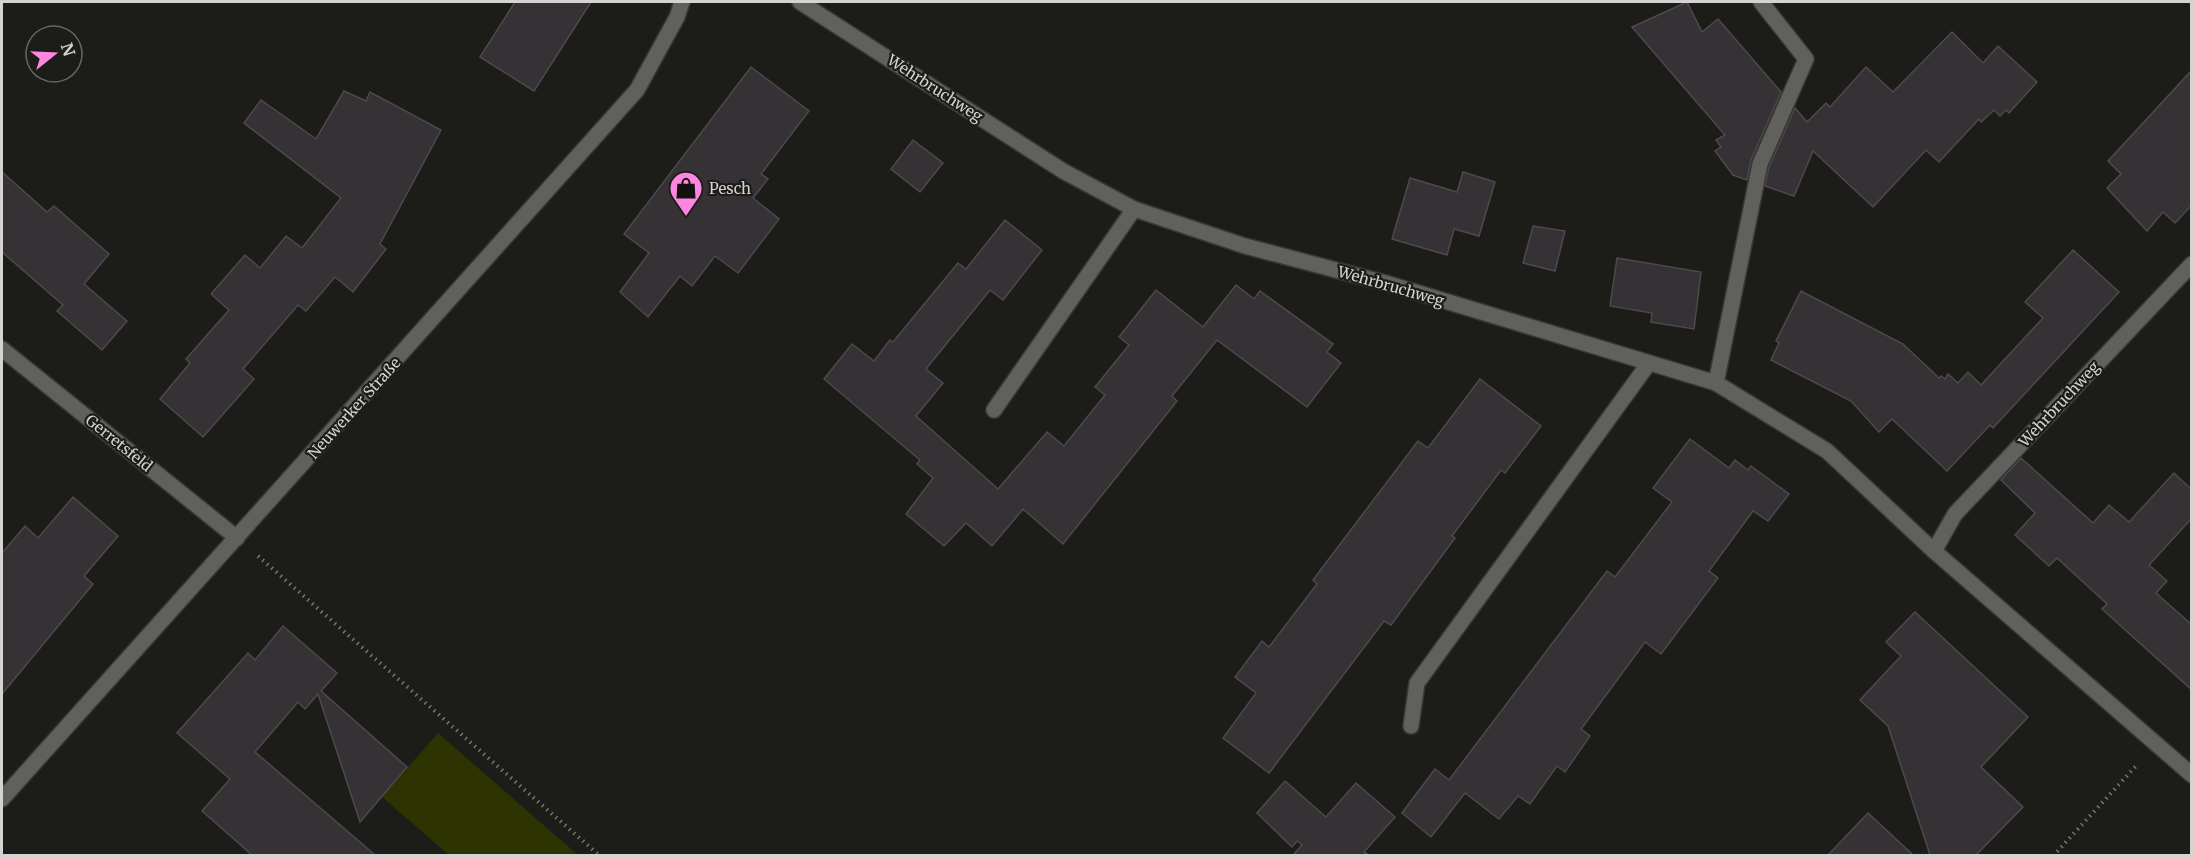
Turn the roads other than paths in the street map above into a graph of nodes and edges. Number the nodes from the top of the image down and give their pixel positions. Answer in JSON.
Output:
{"nodes":[{"id":1,"x":682,"y":2,"type":"edge"},
{"id":2,"x":800,"y":2,"type":"edge"},
{"id":3,"x":1761,"y":2,"type":"edge"},
{"id":4,"x":1134,"y":209,"type":"junction"},
{"id":5,"x":2192,"y":264,"type":"edge"},
{"id":6,"x":2,"y":349,"type":"edge"},
{"id":7,"x":1649,"y":363,"type":"junction"},
{"id":8,"x":1716,"y":383,"type":"junction"},
{"id":9,"x":994,"y":410,"type":"dead end"},
{"id":10,"x":237,"y":538,"type":"junction"},
{"id":11,"x":1934,"y":551,"type":"junction"},
{"id":12,"x":1412,"y":726,"type":"dead end"},
{"id":13,"x":2192,"y":775,"type":"edge"},
{"id":14,"x":2,"y":799,"type":"edge"}],
"edges":[{"from":1,"to":10,"type":"street","name":"Neuwerker Straße"},
{"from":2,"to":4,"type":"street","name":"Wehrbruchweg"},
{"from":3,"to":8,"type":"street"},
{"from":4,"to":7,"type":"street","name":"Wehrbruchweg"},
{"from":4,"to":9,"type":"street"},
{"from":5,"to":11,"type":"street","name":"Wehrbruchweg"},
{"from":6,"to":10,"type":"street","name":"Gerretsfeld"},
{"from":7,"to":8,"type":"street","name":"Wehrbruchweg"},
{"from":7,"to":12,"type":"street"},
{"from":8,"to":11,"type":"street","name":"Wehrbruchweg"},
{"from":10,"to":14,"type":"street","name":"Neuwerker Straße"},
{"from":11,"to":13,"type":"street","name":"Wehrbruchweg"}]}
